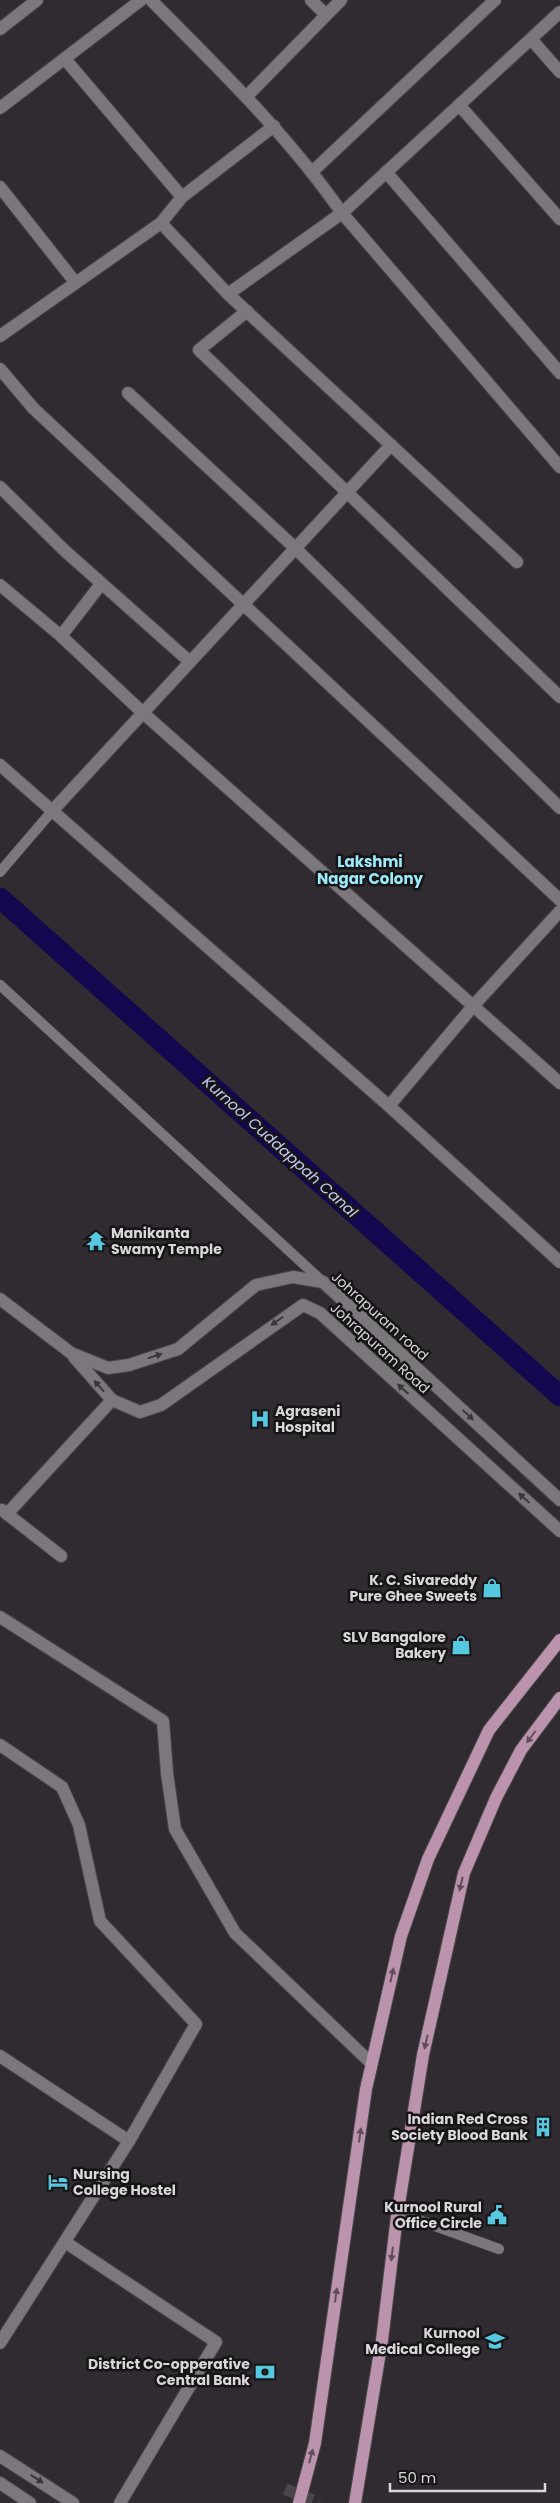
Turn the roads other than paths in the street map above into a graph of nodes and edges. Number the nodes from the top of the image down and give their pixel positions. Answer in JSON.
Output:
{"nodes":[{"id":1,"x":37,"y":0,"type":"edge"},
{"id":2,"x":141,"y":0,"type":"edge"},
{"id":3,"x":150,"y":0,"type":"edge"},
{"id":4,"x":311,"y":0,"type":"edge"},
{"id":5,"x":341,"y":0,"type":"edge"},
{"id":6,"x":495,"y":0,"type":"edge"},
{"id":7,"x":560,"y":12,"type":"edge"},
{"id":8,"x":326,"y":15,"type":"junction"},
{"id":9,"x":0,"y":29,"type":"edge"},
{"id":10,"x":531,"y":39,"type":"junction"},
{"id":11,"x":65,"y":59,"type":"junction"},
{"id":12,"x":560,"y":72,"type":"edge"},
{"id":13,"x":246,"y":97,"type":"junction"},
{"id":14,"x":459,"y":105,"type":"junction"},
{"id":15,"x":0,"y":108,"type":"edge"},
{"id":16,"x":274,"y":126,"type":"junction"},
{"id":17,"x":313,"y":171,"type":"junction"},
{"id":18,"x":386,"y":172,"type":"junction"},
{"id":19,"x":0,"y":187,"type":"edge"},
{"id":20,"x":182,"y":197,"type":"junction"},
{"id":21,"x":342,"y":213,"type":"junction"},
{"id":22,"x":560,"y":219,"type":"edge"},
{"id":23,"x":161,"y":223,"type":"junction"},
{"id":24,"x":75,"y":282,"type":"junction"},
{"id":25,"x":228,"y":294,"type":"junction"},
{"id":26,"x":247,"y":312,"type":"junction"},
{"id":27,"x":0,"y":336,"type":"edge"},
{"id":28,"x":0,"y":369,"type":"edge"},
{"id":29,"x":560,"y":373,"type":"edge"},
{"id":30,"x":128,"y":393,"type":"dead end"},
{"id":31,"x":391,"y":445,"type":"junction"},
{"id":32,"x":560,"y":467,"type":"edge"},
{"id":33,"x":0,"y":487,"type":"edge"},
{"id":34,"x":346,"y":490,"type":"junction"},
{"id":35,"x":294,"y":547,"type":"junction"},
{"id":36,"x":517,"y":562,"type":"dead end"},
{"id":37,"x":101,"y":584,"type":"junction"},
{"id":38,"x":0,"y":585,"type":"edge"},
{"id":39,"x":242,"y":604,"type":"junction"},
{"id":40,"x":61,"y":636,"type":"junction"},
{"id":41,"x":189,"y":662,"type":"junction"},
{"id":42,"x":560,"y":696,"type":"edge"},
{"id":43,"x":142,"y":712,"type":"junction"},
{"id":44,"x":0,"y":765,"type":"edge"},
{"id":45,"x":560,"y":808,"type":"edge"},
{"id":46,"x":53,"y":810,"type":"junction"},
{"id":47,"x":0,"y":872,"type":"edge"},
{"id":48,"x":560,"y":900,"type":"edge"},
{"id":49,"x":560,"y":911,"type":"edge"},
{"id":50,"x":0,"y":985,"type":"edge"},
{"id":51,"x":474,"y":1005,"type":"junction"},
{"id":52,"x":560,"y":1083,"type":"edge"},
{"id":53,"x":389,"y":1106,"type":"junction"},
{"id":54,"x":560,"y":1262,"type":"edge"},
{"id":55,"x":323,"y":1282,"type":"junction"},
{"id":56,"x":0,"y":1299,"type":"edge"},
{"id":57,"x":71,"y":1354,"type":"junction"},
{"id":58,"x":112,"y":1400,"type":"junction"},
{"id":59,"x":560,"y":1500,"type":"edge"},
{"id":60,"x":3,"y":1511,"type":"edge"},
{"id":61,"x":560,"y":1531,"type":"edge"},
{"id":62,"x":61,"y":1556,"type":"dead end"},
{"id":63,"x":0,"y":1617,"type":"edge"},
{"id":64,"x":560,"y":1640,"type":"edge"},
{"id":65,"x":560,"y":1698,"type":"edge"},
{"id":66,"x":0,"y":1745,"type":"edge"},
{"id":67,"x":0,"y":2056,"type":"edge"},
{"id":68,"x":371,"y":2064,"type":"junction"},
{"id":69,"x":129,"y":2141,"type":"junction"},
{"id":70,"x":397,"y":2216,"type":"junction"},
{"id":71,"x":65,"y":2242,"type":"junction"},
{"id":72,"x":499,"y":2249,"type":"dead end"},
{"id":73,"x":0,"y":2343,"type":"edge"},
{"id":74,"x":0,"y":2456,"type":"edge"},
{"id":75,"x":0,"y":2483,"type":"edge"},
{"id":76,"x":30,"y":2503,"type":"edge"},
{"id":77,"x":73,"y":2503,"type":"edge"},
{"id":78,"x":120,"y":2503,"type":"edge"},
{"id":79,"x":299,"y":2503,"type":"edge"},
{"id":80,"x":355,"y":2503,"type":"edge"}],
"edges":[{"from":1,"to":9,"type":"street"},
{"from":2,"to":11,"type":"street"},
{"from":3,"to":13,"type":"street"},
{"from":4,"to":8,"type":"street"},
{"from":5,"to":8,"type":"street"},
{"from":6,"to":17,"type":"street"},
{"from":7,"to":10,"type":"street"},
{"from":8,"to":13,"type":"street"},
{"from":10,"to":12,"type":"street"},
{"from":10,"to":14,"type":"street"},
{"from":11,"to":15,"type":"street"},
{"from":11,"to":20,"type":"street"},
{"from":13,"to":16,"type":"street"},
{"from":14,"to":18,"type":"street"},
{"from":14,"to":22,"type":"street"},
{"from":16,"to":17,"type":"street"},
{"from":16,"to":20,"type":"street"},
{"from":17,"to":21,"type":"street"},
{"from":18,"to":21,"type":"street"},
{"from":18,"to":29,"type":"street"},
{"from":19,"to":24,"type":"street"},
{"from":20,"to":23,"type":"street"},
{"from":21,"to":25,"type":"street"},
{"from":21,"to":32,"type":"street"},
{"from":23,"to":24,"type":"street"},
{"from":23,"to":25,"type":"street"},
{"from":24,"to":27,"type":"street"},
{"from":25,"to":26,"type":"street"},
{"from":26,"to":31,"type":"street"},
{"from":26,"to":34,"type":"street"},
{"from":28,"to":39,"type":"street"},
{"from":30,"to":35,"type":"street"},
{"from":31,"to":34,"type":"street"},
{"from":31,"to":36,"type":"street"},
{"from":33,"to":37,"type":"street"},
{"from":34,"to":35,"type":"street"},
{"from":34,"to":42,"type":"street"},
{"from":35,"to":39,"type":"street"},
{"from":35,"to":45,"type":"street"},
{"from":37,"to":40,"type":"street"},
{"from":37,"to":41,"type":"street"},
{"from":38,"to":40,"type":"street"},
{"from":39,"to":41,"type":"street"},
{"from":39,"to":48,"type":"street"},
{"from":40,"to":43,"type":"street"},
{"from":41,"to":43,"type":"street"},
{"from":43,"to":46,"type":"street"},
{"from":43,"to":51,"type":"street"},
{"from":44,"to":46,"type":"street"},
{"from":46,"to":47,"type":"lane"},
{"from":46,"to":53,"type":"street"},
{"from":49,"to":51,"type":"street"},
{"from":50,"to":55,"type":"lane"},
{"from":51,"to":52,"type":"street"},
{"from":51,"to":53,"type":"street"},
{"from":53,"to":54,"type":"street"},
{"from":57,"to":55,"type":"street","name":"Johrapuram road","one_way":true},
{"from":55,"to":59,"type":"street","name":"Johrapuram road","one_way":true},
{"from":56,"to":57,"type":"street","name":"Johrapuram road"},
{"from":58,"to":57,"type":"street","name":"Johrapuram Road","one_way":true},
{"from":58,"to":60,"type":"street"},
{"from":61,"to":58,"type":"street","name":"Johrapuram Road","one_way":true},
{"from":60,"to":62,"type":"street"},
{"from":63,"to":68,"type":"street"},
{"from":68,"to":64,"type":"main road","one_way":true},
{"from":65,"to":70,"type":"main road","one_way":true},
{"from":66,"to":69,"type":"street"},
{"from":67,"to":69,"type":"street"},
{"from":79,"to":68,"type":"main road","one_way":true},
{"from":69,"to":71,"type":"street"},
{"from":70,"to":72,"type":"lane"},
{"from":70,"to":80,"type":"main road","one_way":true},
{"from":71,"to":73,"type":"street"},
{"from":71,"to":78,"type":"street"},
{"from":74,"to":77,"type":"street","one_way":true},
{"from":75,"to":76,"type":"street"}]}
